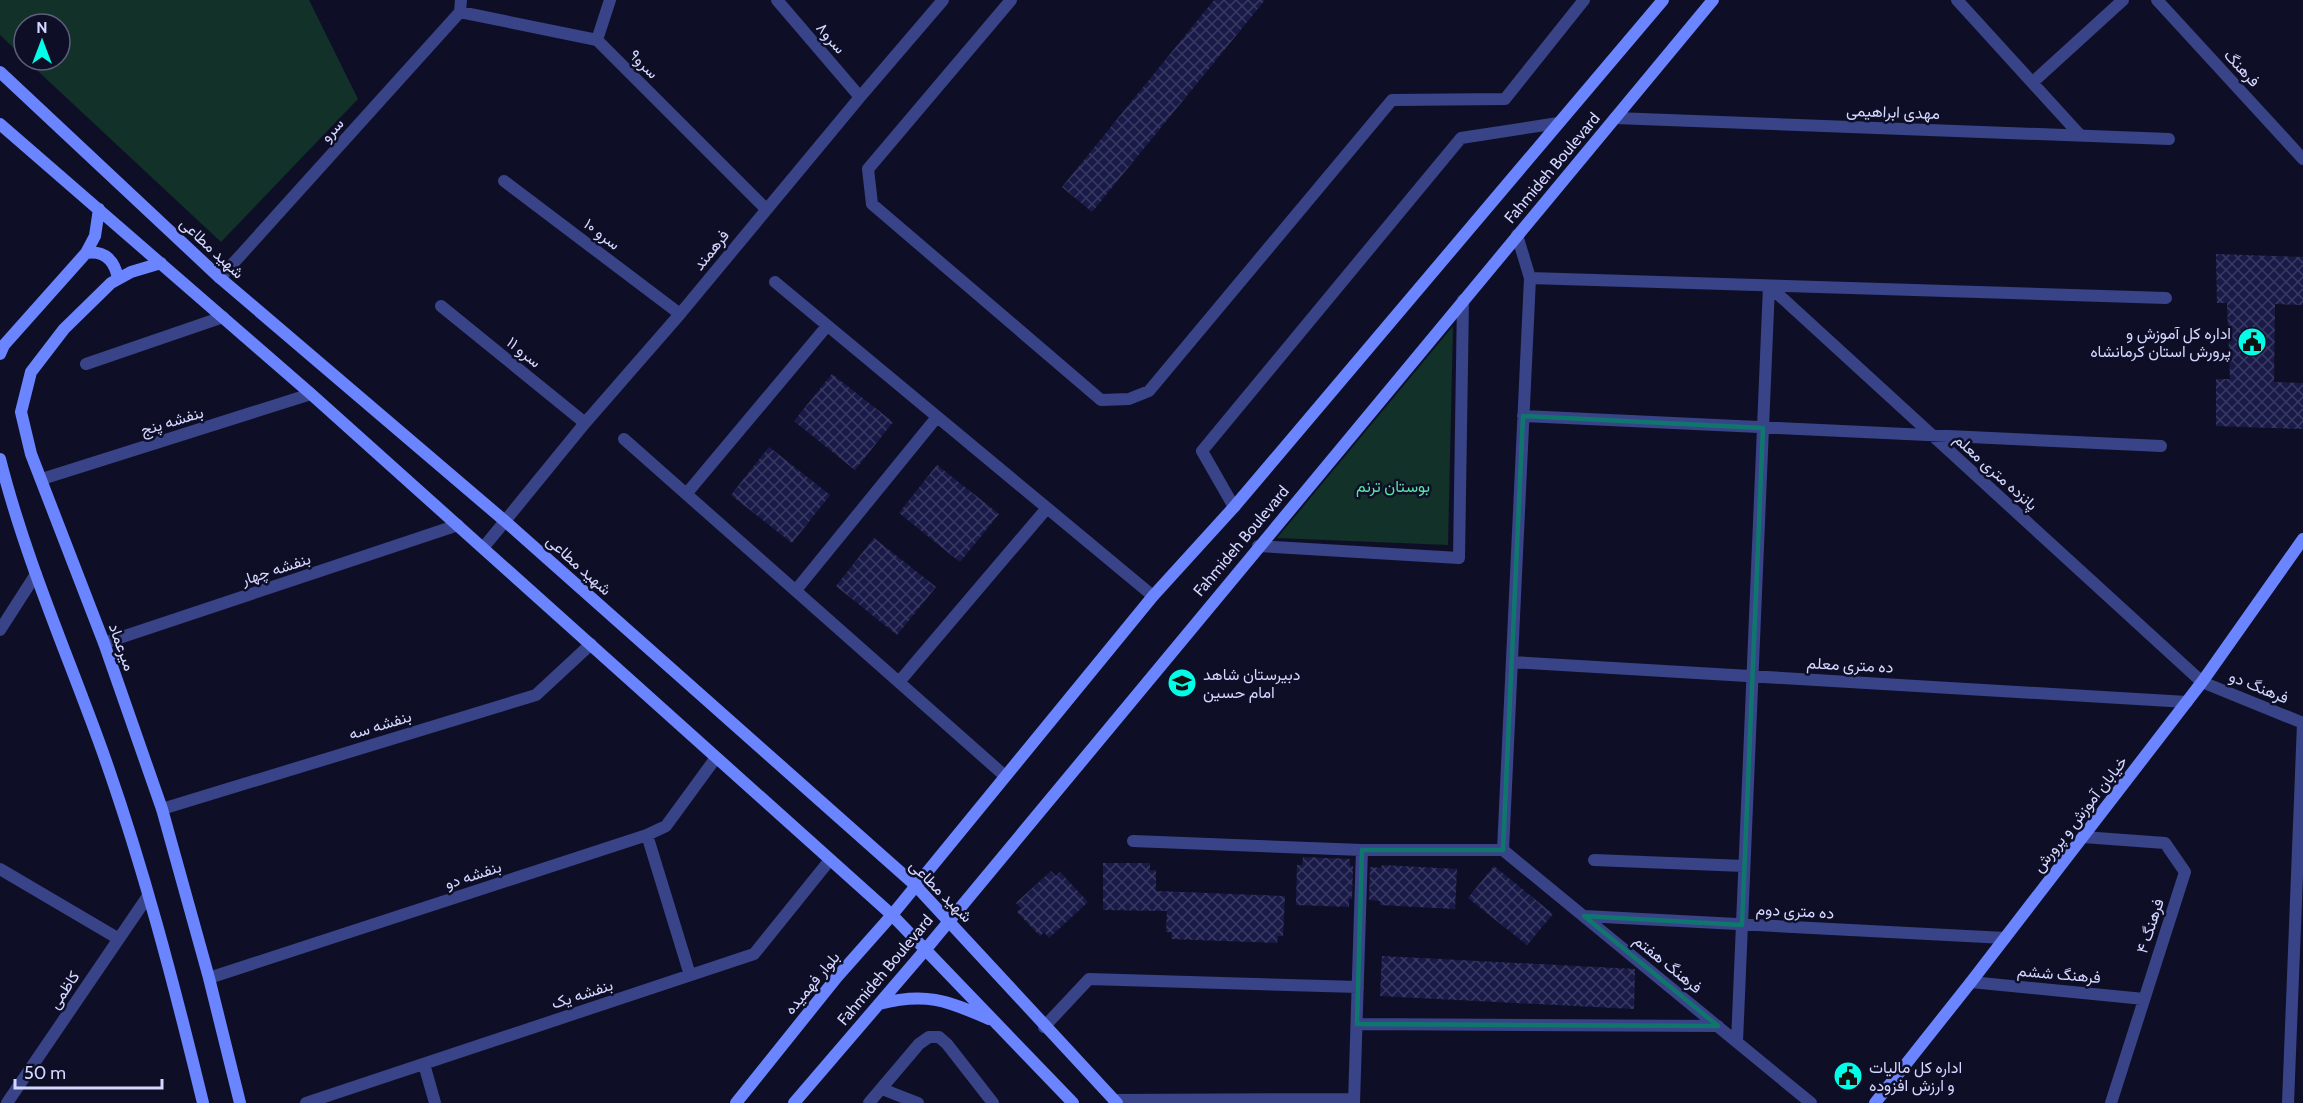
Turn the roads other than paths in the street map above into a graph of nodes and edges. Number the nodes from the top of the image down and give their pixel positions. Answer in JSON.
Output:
{"nodes":[{"id":1,"x":610,"y":0,"type":"edge"},
{"id":2,"x":777,"y":0,"type":"edge"},
{"id":3,"x":943,"y":0,"type":"edge"},
{"id":4,"x":1011,"y":0,"type":"edge"},
{"id":5,"x":1584,"y":0,"type":"edge"},
{"id":6,"x":1663,"y":0,"type":"edge"},
{"id":7,"x":1713,"y":0,"type":"edge"},
{"id":8,"x":1957,"y":0,"type":"edge"},
{"id":9,"x":2123,"y":0,"type":"edge"},
{"id":10,"x":2157,"y":0,"type":"edge"},
{"id":11,"x":460,"y":6,"type":"edge"},
{"id":12,"x":597,"y":40,"type":"junction"},
{"id":13,"x":0,"y":72,"type":"edge"},
{"id":14,"x":2033,"y":82,"type":"junction"},
{"id":15,"x":860,"y":97,"type":"junction"},
{"id":16,"x":1615,"y":118,"type":"junction"},
{"id":17,"x":1558,"y":123,"type":"junction"},
{"id":18,"x":0,"y":124,"type":"edge"},
{"id":19,"x":2080,"y":135,"type":"junction"},
{"id":20,"x":2169,"y":139,"type":"dead end"},
{"id":21,"x":2303,"y":159,"type":"edge"},
{"id":22,"x":504,"y":181,"type":"dead end"},
{"id":23,"x":766,"y":209,"type":"junction"},
{"id":24,"x":99,"y":210,"type":"junction"},
{"id":25,"x":1517,"y":235,"type":"junction"},
{"id":26,"x":86,"y":253,"type":"junction"},
{"id":27,"x":161,"y":263,"type":"junction"},
{"id":28,"x":220,"y":278,"type":"junction"},
{"id":29,"x":1530,"y":278,"type":"junction"},
{"id":30,"x":118,"y":279,"type":"junction"},
{"id":31,"x":775,"y":282,"type":"dead end"},
{"id":32,"x":1769,"y":286,"type":"junction"},
{"id":33,"x":2166,"y":298,"type":"dead end"},
{"id":34,"x":1463,"y":300,"type":"junction"},
{"id":35,"x":441,"y":306,"type":"dead end"},
{"id":36,"x":680,"y":314,"type":"junction"},
{"id":37,"x":223,"y":317,"type":"junction"},
{"id":38,"x":827,"y":326,"type":"junction"},
{"id":39,"x":0,"y":354,"type":"edge"},
{"id":40,"x":86,"y":364,"type":"dead end"},
{"id":41,"x":311,"y":394,"type":"junction"},
{"id":42,"x":1523,"y":416,"type":"junction"},
{"id":43,"x":938,"y":417,"type":"junction"},
{"id":44,"x":585,"y":423,"type":"junction"},
{"id":45,"x":1763,"y":428,"type":"junction"},
{"id":46,"x":1933,"y":436,"type":"junction"},
{"id":47,"x":624,"y":439,"type":"dead end"},
{"id":48,"x":2162,"y":446,"type":"dead end"},
{"id":49,"x":0,"y":459,"type":"edge"},
{"id":50,"x":42,"y":479,"type":"junction"},
{"id":51,"x":687,"y":493,"type":"junction"},
{"id":52,"x":1234,"y":507,"type":"junction"},
{"id":53,"x":1047,"y":508,"type":"junction"},
{"id":54,"x":506,"y":522,"type":"junction"},
{"id":55,"x":458,"y":525,"type":"junction"},
{"id":56,"x":2303,"y":539,"type":"edge"},
{"id":57,"x":1258,"y":546,"type":"junction"},
{"id":58,"x":483,"y":548,"type":"junction"},
{"id":59,"x":36,"y":574,"type":"junction"},
{"id":60,"x":796,"y":590,"type":"junction"},
{"id":61,"x":1153,"y":596,"type":"junction"},
{"id":62,"x":0,"y":630,"type":"edge"},
{"id":63,"x":104,"y":643,"type":"junction"},
{"id":64,"x":591,"y":644,"type":"junction"},
{"id":65,"x":1512,"y":662,"type":"junction"},
{"id":66,"x":1752,"y":676,"type":"junction"},
{"id":67,"x":899,"y":682,"type":"junction"},
{"id":68,"x":2202,"y":682,"type":"junction"},
{"id":69,"x":2187,"y":702,"type":"junction"},
{"id":70,"x":2303,"y":723,"type":"edge"},
{"id":71,"x":716,"y":759,"type":"junction"},
{"id":72,"x":1005,"y":776,"type":"junction"},
{"id":73,"x":162,"y":808,"type":"junction"},
{"id":74,"x":647,"y":835,"type":"junction"},
{"id":75,"x":2083,"y":837,"type":"junction"},
{"id":76,"x":1134,"y":841,"type":"dead end"},
{"id":77,"x":1362,"y":850,"type":"junction"},
{"id":78,"x":1503,"y":850,"type":"junction"},
{"id":79,"x":1594,"y":860,"type":"dead end"},
{"id":80,"x":829,"y":861,"type":"junction"},
{"id":81,"x":1744,"y":866,"type":"junction"},
{"id":82,"x":0,"y":869,"type":"edge"},
{"id":83,"x":2300,"y":880,"type":"edge"},
{"id":84,"x":915,"y":885,"type":"junction"},
{"id":85,"x":148,"y":896,"type":"junction"},
{"id":86,"x":892,"y":915,"type":"junction"},
{"id":87,"x":1584,"y":916,"type":"junction"},
{"id":88,"x":949,"y":920,"type":"junction"},
{"id":89,"x":1742,"y":925,"type":"junction"},
{"id":90,"x":2005,"y":938,"type":"junction"},
{"id":91,"x":119,"y":939,"type":"junction"},
{"id":92,"x":926,"y":949,"type":"junction"},
{"id":93,"x":690,"y":975,"type":"junction"},
{"id":94,"x":209,"y":978,"type":"junction"},
{"id":95,"x":1971,"y":982,"type":"junction"},
{"id":96,"x":1358,"y":987,"type":"junction"},
{"id":97,"x":2144,"y":999,"type":"junction"},
{"id":98,"x":866,"y":1018,"type":"junction"},
{"id":99,"x":993,"y":1020,"type":"junction"},
{"id":100,"x":1356,"y":1024,"type":"junction"},
{"id":101,"x":1718,"y":1026,"type":"junction"},
{"id":102,"x":1044,"y":1027,"type":"junction"},
{"id":103,"x":1737,"y":1042,"type":"junction"},
{"id":104,"x":424,"y":1064,"type":"junction"},
{"id":105,"x":882,"y":1089,"type":"junction"},
{"id":106,"x":1116,"y":1101,"type":"edge"},
{"id":107,"x":1265,"y":1101,"type":"edge"},
{"id":108,"x":1354,"y":1101,"type":"edge"},
{"id":109,"x":7,"y":1103,"type":"edge"},
{"id":110,"x":204,"y":1103,"type":"edge"},
{"id":111,"x":240,"y":1103,"type":"edge"},
{"id":112,"x":306,"y":1103,"type":"edge"},
{"id":113,"x":435,"y":1103,"type":"edge"},
{"id":114,"x":736,"y":1103,"type":"edge"},
{"id":115,"x":794,"y":1103,"type":"edge"},
{"id":116,"x":869,"y":1103,"type":"edge"},
{"id":117,"x":918,"y":1103,"type":"edge"},
{"id":118,"x":993,"y":1103,"type":"edge"},
{"id":119,"x":1073,"y":1103,"type":"edge"},
{"id":120,"x":1811,"y":1103,"type":"edge"},
{"id":121,"x":1875,"y":1103,"type":"edge"},
{"id":122,"x":2110,"y":1103,"type":"edge"},
{"id":123,"x":2288,"y":1103,"type":"edge"}],
"edges":[{"from":1,"to":12,"type":"street"},
{"from":2,"to":15,"type":"street","name":"سرو۸"},
{"from":3,"to":15,"type":"street","name":"فرهمند"},
{"from":4,"to":5,"type":"street"},
{"from":6,"to":17,"type":"street","name":"Fahmideh Boulevard"},
{"from":7,"to":16,"type":"street","name":"Fahmideh Boulevard"},
{"from":8,"to":14,"type":"street"},
{"from":9,"to":14,"type":"street"},
{"from":10,"to":21,"type":"street","name":"فرهنگ"},
{"from":11,"to":12,"type":"street"},
{"from":11,"to":28,"type":"street","name":"سرو"},
{"from":12,"to":23,"type":"street","name":"سرو۹"},
{"from":13,"to":28,"type":"street","name":"شهید مطاعی"},
{"from":14,"to":19,"type":"street"},
{"from":15,"to":23,"type":"street","name":"فرهمند"},
{"from":16,"to":19,"type":"street","name":"مهدی ابراهیمی"},
{"from":16,"to":25,"type":"street","name":"Fahmideh Boulevard"},
{"from":17,"to":52,"type":"street","name":"Fahmideh Boulevard"},
{"from":17,"to":52,"type":"street"},
{"from":18,"to":24,"type":"street"},
{"from":19,"to":20,"type":"street","name":"مهدی ابراهیمی"},
{"from":22,"to":36,"type":"street","name":"سرو ۱۰"},
{"from":23,"to":36,"type":"street","name":"فرهمند"},
{"from":24,"to":26,"type":"street"},
{"from":24,"to":27,"type":"street"},
{"from":25,"to":29,"type":"street"},
{"from":25,"to":34,"type":"street","name":"Fahmideh Boulevard"},
{"from":26,"to":30,"type":"street"},
{"from":26,"to":39,"type":"street"},
{"from":27,"to":30,"type":"street","name":"میرعماد"},
{"from":27,"to":37,"type":"street"},
{"from":28,"to":54,"type":"street","name":"شهید مطاعی"},
{"from":29,"to":32,"type":"street"},
{"from":29,"to":42,"type":"street"},
{"from":30,"to":50,"type":"street","name":"میرعماد"},
{"from":31,"to":38,"type":"street"},
{"from":32,"to":33,"type":"street"},
{"from":32,"to":45,"type":"street"},
{"from":32,"to":46,"type":"street","name":"پانزده متری معلم"},
{"from":34,"to":57,"type":"street","name":"Fahmideh Boulevard"},
{"from":34,"to":57,"type":"street"},
{"from":35,"to":44,"type":"street","name":"۱۱ سرو"},
{"from":36,"to":44,"type":"street","name":"فرهمند"},
{"from":37,"to":40,"type":"street"},
{"from":37,"to":41,"type":"street"},
{"from":38,"to":43,"type":"street"},
{"from":38,"to":51,"type":"street"},
{"from":41,"to":50,"type":"street","name":"بنفشه پنج"},
{"from":41,"to":55,"type":"street"},
{"from":42,"to":45,"type":"street"},
{"from":42,"to":65,"type":"street"},
{"from":43,"to":53,"type":"street"},
{"from":43,"to":60,"type":"street"},
{"from":44,"to":54,"type":"street","name":"فرهمند"},
{"from":45,"to":46,"type":"street"},
{"from":45,"to":66,"type":"street"},
{"from":46,"to":48,"type":"street"},
{"from":46,"to":68,"type":"street","name":"پانزده متری معلم"},
{"from":47,"to":51,"type":"street"},
{"from":49,"to":59,"type":"street"},
{"from":50,"to":63,"type":"street","name":"میرعماد"},
{"from":51,"to":60,"type":"street"},
{"from":52,"to":61,"type":"street","name":"Fahmideh Boulevard"},
{"from":53,"to":61,"type":"street"},
{"from":53,"to":67,"type":"street"},
{"from":54,"to":58,"type":"street","name":"فرهمند"},
{"from":54,"to":84,"type":"street","name":"شهید مطاعی"},
{"from":55,"to":58,"type":"street"},
{"from":55,"to":63,"type":"street","name":"بنفشه چهار"},
{"from":56,"to":68,"type":"street","name":"خیابان آموزش و پرورش"},
{"from":57,"to":88,"type":"street","name":"Fahmideh Boulevard"},
{"from":58,"to":64,"type":"street"},
{"from":59,"to":62,"type":"street"},
{"from":59,"to":85,"type":"street"},
{"from":60,"to":67,"type":"street"},
{"from":61,"to":72,"type":"street","name":"Fahmideh Boulevard"},
{"from":63,"to":73,"type":"street","name":"میرعماد"},
{"from":64,"to":71,"type":"street"},
{"from":64,"to":73,"type":"street","name":"بنفشه سه"},
{"from":65,"to":66,"type":"street","name":"ده متری معلم"},
{"from":65,"to":78,"type":"street"},
{"from":66,"to":69,"type":"street","name":"ده متری معلم"},
{"from":66,"to":81,"type":"street"},
{"from":67,"to":72,"type":"street"},
{"from":68,"to":69,"type":"street","name":"خیابان آموزش و پرورش"},
{"from":68,"to":70,"type":"street","name":"فرهنگ دو"},
{"from":69,"to":75,"type":"street","name":"خیابان آموزش و پرورش"},
{"from":70,"to":83,"type":"street"},
{"from":71,"to":74,"type":"street","name":"بنفشه دو"},
{"from":71,"to":80,"type":"street"},
{"from":72,"to":84,"type":"street","name":"Fahmideh Boulevard"},
{"from":73,"to":94,"type":"street","name":"میرعماد"},
{"from":74,"to":93,"type":"street"},
{"from":74,"to":94,"type":"street","name":"بنفشه دو"},
{"from":75,"to":90,"type":"street","name":"خیابان آموزش و پرورش"},
{"from":75,"to":97,"type":"street","name":"فرهنگ ۴"},
{"from":76,"to":77,"type":"street"},
{"from":77,"to":78,"type":"street"},
{"from":77,"to":96,"type":"street"},
{"from":78,"to":87,"type":"street","name":"فرهنگ هفتم"},
{"from":79,"to":81,"type":"street"},
{"from":80,"to":86,"type":"street"},
{"from":80,"to":93,"type":"street","name":"بنفشه یک"},
{"from":81,"to":89,"type":"street"},
{"from":82,"to":91,"type":"street"},
{"from":83,"to":123,"type":"street"},
{"from":84,"to":86,"type":"street","name":"بلوار فهمیده"},
{"from":84,"to":88,"type":"street","name":"شهید مطاعی"},
{"from":85,"to":91,"type":"street","name":"کاظمی"},
{"from":85,"to":110,"type":"street"},
{"from":86,"to":92,"type":"street"},
{"from":86,"to":114,"type":"street","name":"بلوار فهمیده"},
{"from":87,"to":89,"type":"street","name":"ده متری دوم"},
{"from":87,"to":101,"type":"street","name":"فرهنگ هفتم"},
{"from":88,"to":92,"type":"street","name":"Fahmideh Boulevard"},
{"from":88,"to":102,"type":"street","name":"شهید مطاعی"},
{"from":89,"to":90,"type":"street","name":"ده متری دوم"},
{"from":89,"to":103,"type":"street"},
{"from":90,"to":95,"type":"street","name":"خیابان آموزش و پرورش"},
{"from":91,"to":109,"type":"street","name":"کاظمی"},
{"from":92,"to":98,"type":"street","name":"Fahmideh Boulevard"},
{"from":92,"to":99,"type":"street"},
{"from":93,"to":104,"type":"street","name":"بنفشه یک"},
{"from":94,"to":111,"type":"street","name":"میرعماد"},
{"from":95,"to":97,"type":"street","name":"فرهنگ ششم"},
{"from":95,"to":121,"type":"street","name":"خیابان آموزش و پرورش"},
{"from":96,"to":100,"type":"street"},
{"from":96,"to":102,"type":"street"},
{"from":97,"to":122,"type":"street","name":"فرهنگ ۴"},
{"from":98,"to":99,"type":"street"},
{"from":98,"to":115,"type":"street","name":"Fahmideh Boulevard"},
{"from":99,"to":119,"type":"street"},
{"from":100,"to":101,"type":"street"},
{"from":100,"to":108,"type":"street"},
{"from":101,"to":103,"type":"street","name":"فرهنگ هفتم"},
{"from":102,"to":106,"type":"street","name":"شهید مطاعی"},
{"from":103,"to":120,"type":"street","name":"فرهنگ هفتم"},
{"from":104,"to":112,"type":"street","name":"بنفشه یک"},
{"from":104,"to":113,"type":"street"},
{"from":105,"to":116,"type":"street"},
{"from":105,"to":117,"type":"street"},
{"from":105,"to":118,"type":"street"},
{"from":106,"to":107,"type":"street"},
{"from":107,"to":108,"type":"street"}]}
